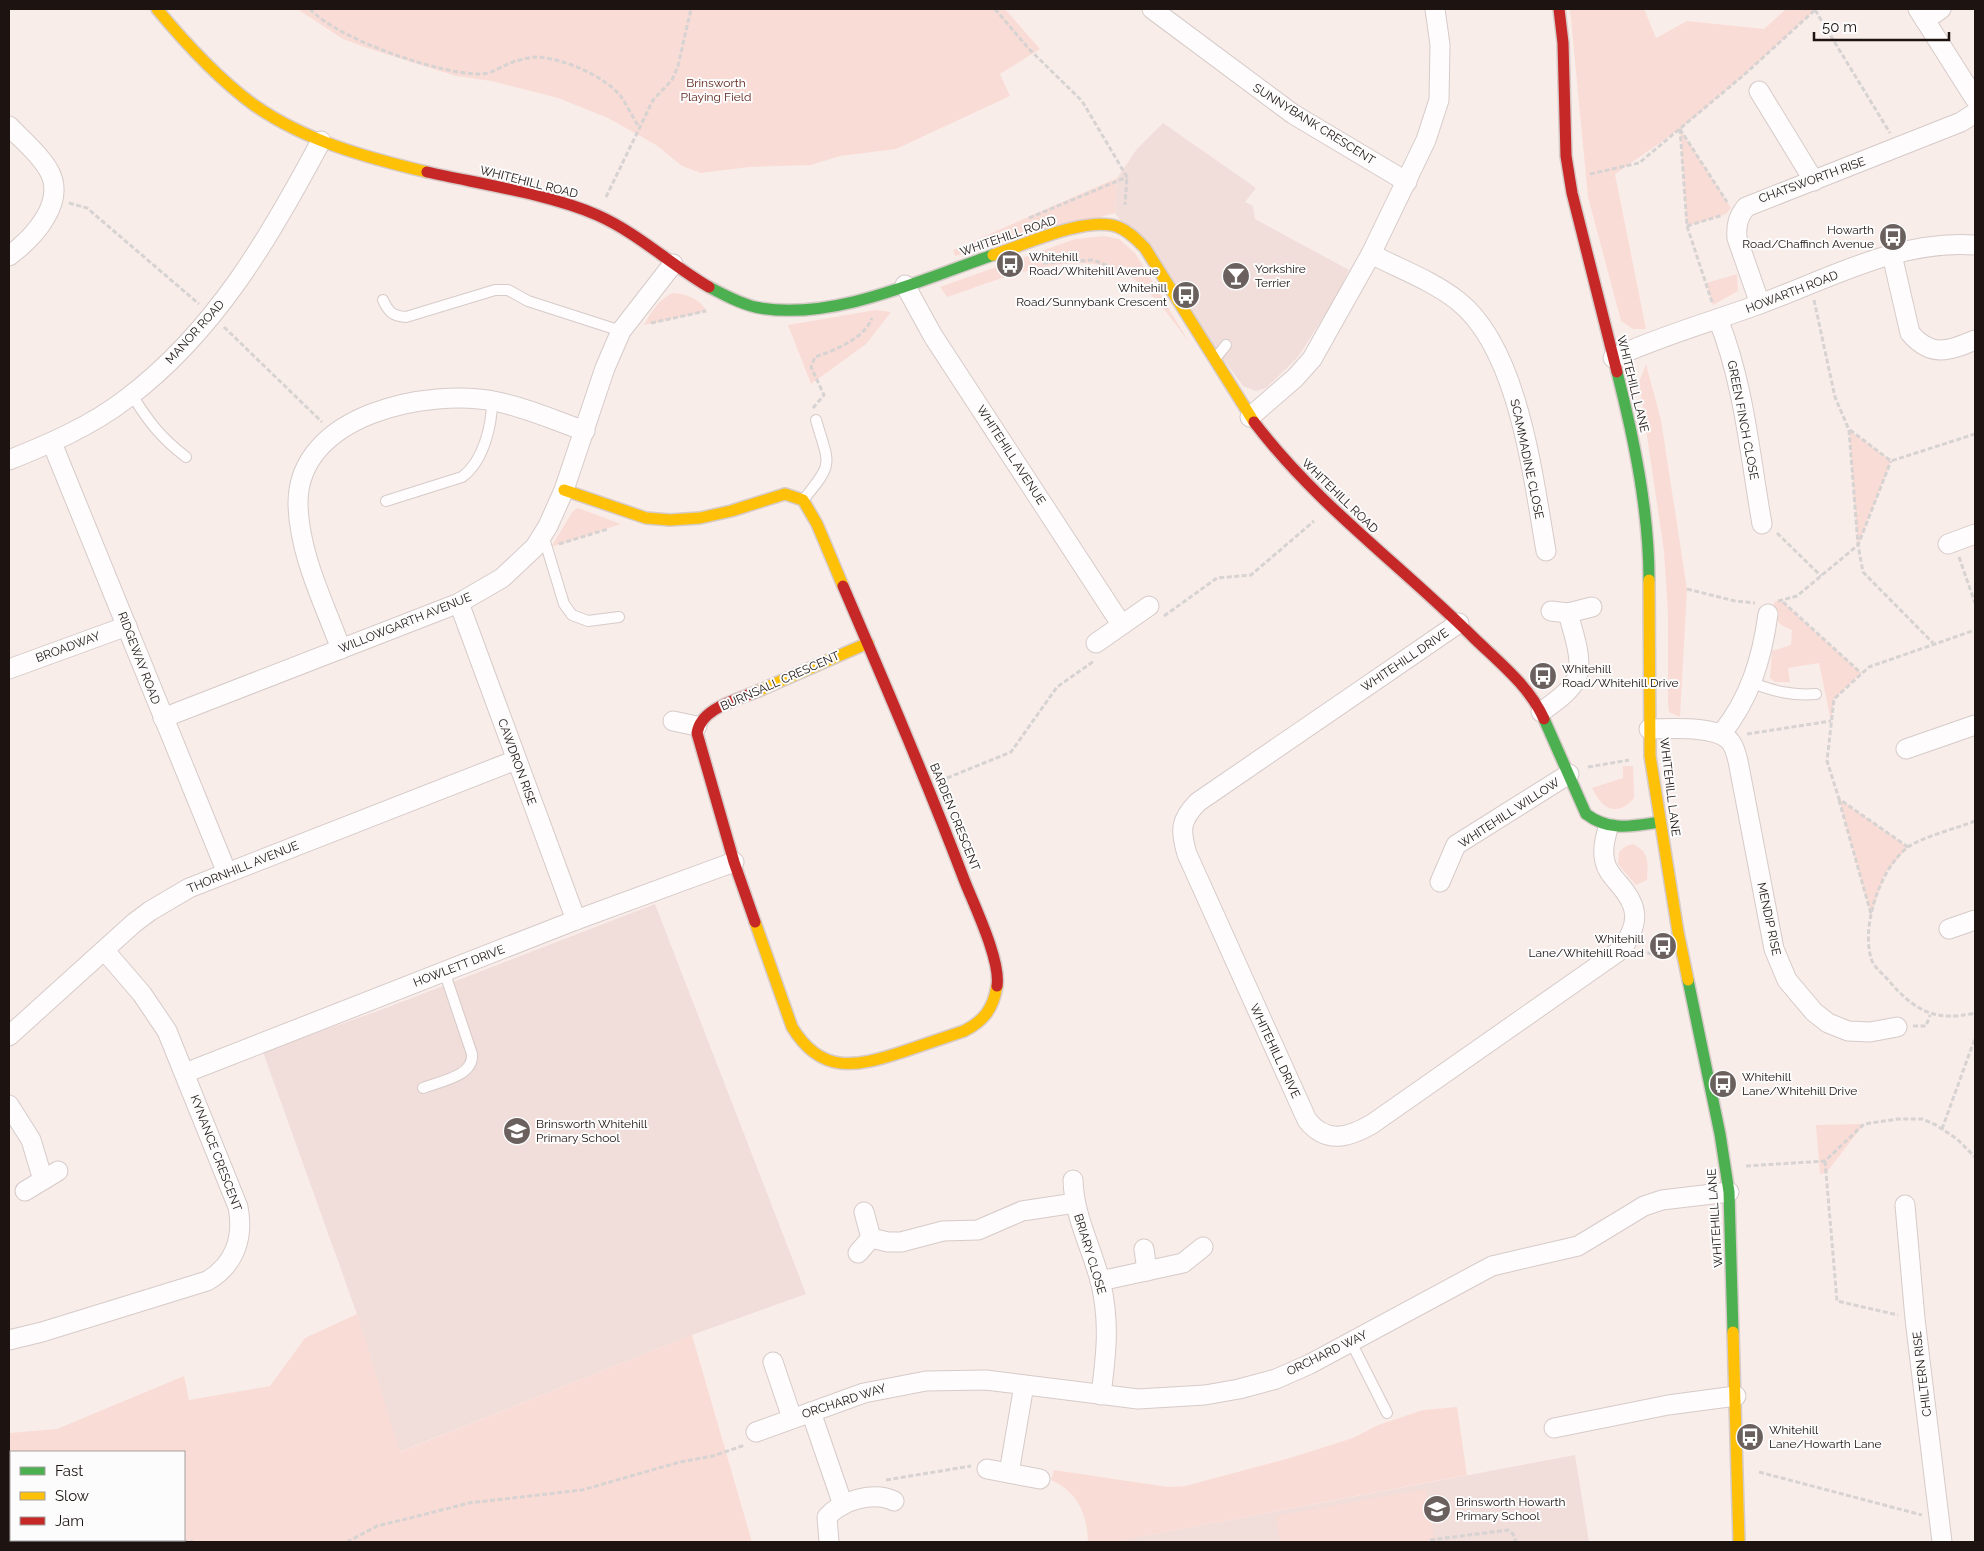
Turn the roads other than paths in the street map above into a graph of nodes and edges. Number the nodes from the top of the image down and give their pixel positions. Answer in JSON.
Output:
{"nodes":[{"id":1,"x":157,"y":9,"type":"edge"},
{"id":2,"x":1152,"y":9,"type":"edge"},
{"id":3,"x":1435,"y":9,"type":"edge"},
{"id":4,"x":1559,"y":9,"type":"edge"},
{"id":5,"x":1941,"y":9,"type":"edge"},
{"id":6,"x":1922,"y":14,"type":"edge"},
{"id":7,"x":1760,"y":90,"type":"dead end"},
{"id":8,"x":1975,"y":99,"type":"edge"},
{"id":9,"x":1975,"y":113,"type":"edge"},
{"id":10,"x":9,"y":126,"type":"edge"},
{"id":11,"x":321,"y":141,"type":"junction"},
{"id":12,"x":1814,"y":181,"type":"junction"},
{"id":13,"x":1407,"y":182,"type":"junction"},
{"id":14,"x":1975,"y":245,"type":"edge"},
{"id":15,"x":1371,"y":254,"type":"junction"},
{"id":16,"x":9,"y":256,"type":"edge"},
{"id":17,"x":1892,"y":256,"type":"junction"},
{"id":18,"x":673,"y":264,"type":"junction"},
{"id":19,"x":905,"y":285,"type":"junction"},
{"id":20,"x":383,"y":300,"type":"dead end"},
{"id":21,"x":1760,"y":304,"type":"junction"},
{"id":22,"x":1718,"y":319,"type":"junction"},
{"id":23,"x":622,"y":331,"type":"junction"},
{"id":24,"x":1975,"y":340,"type":"edge"},
{"id":25,"x":1226,"y":345,"type":"dead end"},
{"id":26,"x":1613,"y":358,"type":"junction"},
{"id":27,"x":1214,"y":360,"type":"junction"},
{"id":28,"x":132,"y":395,"type":"junction"},
{"id":29,"x":492,"y":401,"type":"junction"},
{"id":30,"x":1250,"y":416,"type":"junction"},
{"id":31,"x":816,"y":420,"type":"road end"},
{"id":32,"x":584,"y":431,"type":"junction"},
{"id":33,"x":52,"y":443,"type":"junction"},
{"id":34,"x":186,"y":457,"type":"dead end"},
{"id":35,"x":9,"y":460,"type":"edge"},
{"id":36,"x":564,"y":490,"type":"junction"},
{"id":37,"x":803,"y":500,"type":"junction"},
{"id":38,"x":386,"y":501,"type":"dead end"},
{"id":39,"x":1762,"y":524,"type":"road end"},
{"id":40,"x":1975,"y":534,"type":"edge"},
{"id":41,"x":545,"y":542,"type":"junction"},
{"id":42,"x":1951,"y":543,"type":"road end"},
{"id":43,"x":1546,"y":551,"type":"dead end"},
{"id":44,"x":459,"y":603,"type":"junction"},
{"id":45,"x":1770,"y":605,"type":"road end"},
{"id":46,"x":1149,"y":606,"type":"road end"},
{"id":47,"x":1592,"y":606,"type":"dead end"},
{"id":48,"x":619,"y":617,"type":"dead end"},
{"id":49,"x":1459,"y":623,"type":"junction"},
{"id":50,"x":1121,"y":624,"type":"junction"},
{"id":51,"x":127,"y":626,"type":"junction"},
{"id":52,"x":868,"y":643,"type":"junction"},
{"id":53,"x":1096,"y":643,"type":"road end"},
{"id":54,"x":341,"y":649,"type":"junction"},
{"id":55,"x":9,"y":669,"type":"edge"},
{"id":56,"x":1752,"y":683,"type":"junction"},
{"id":57,"x":1816,"y":694,"type":"dead end"},
{"id":58,"x":1541,"y":712,"type":"junction"},
{"id":59,"x":162,"y":718,"type":"junction"},
{"id":60,"x":673,"y":720,"type":"dead end"},
{"id":61,"x":1975,"y":725,"type":"edge"},
{"id":62,"x":697,"y":726,"type":"junction"},
{"id":63,"x":1649,"y":729,"type":"junction"},
{"id":64,"x":1726,"y":738,"type":"junction"},
{"id":65,"x":1906,"y":749,"type":"dead end"},
{"id":66,"x":516,"y":760,"type":"junction"},
{"id":67,"x":1569,"y":774,"type":"junction"},
{"id":68,"x":1660,"y":822,"type":"junction"},
{"id":69,"x":1608,"y":828,"type":"junction"},
{"id":70,"x":734,"y":862,"type":"junction"},
{"id":71,"x":226,"y":873,"type":"junction"},
{"id":72,"x":1440,"y":882,"type":"dead end"},
{"id":73,"x":576,"y":920,"type":"junction"},
{"id":74,"x":1975,"y":920,"type":"edge"},
{"id":75,"x":1949,"y":929,"type":"dead end"},
{"id":76,"x":105,"y":951,"type":"junction"},
{"id":77,"x":444,"y":971,"type":"junction"},
{"id":78,"x":1897,"y":1027,"type":"dead end"},
{"id":79,"x":9,"y":1036,"type":"edge"},
{"id":80,"x":185,"y":1073,"type":"junction"},
{"id":81,"x":423,"y":1088,"type":"dead end"},
{"id":82,"x":9,"y":1105,"type":"edge"},
{"id":83,"x":1073,"y":1180,"type":"dead end"},
{"id":84,"x":25,"y":1191,"type":"dead end"},
{"id":85,"x":1729,"y":1192,"type":"junction"},
{"id":86,"x":1075,"y":1203,"type":"junction"},
{"id":87,"x":1905,"y":1205,"type":"dead end"},
{"id":88,"x":864,"y":1212,"type":"dead end"},
{"id":89,"x":871,"y":1238,"type":"junction"},
{"id":90,"x":1203,"y":1247,"type":"dead end"},
{"id":91,"x":1144,"y":1249,"type":"dead end"},
{"id":92,"x":858,"y":1252,"type":"dead end"},
{"id":93,"x":1147,"y":1271,"type":"junction"},
{"id":94,"x":1100,"y":1282,"type":"junction"},
{"id":95,"x":9,"y":1340,"type":"edge"},
{"id":96,"x":1351,"y":1342,"type":"junction"},
{"id":97,"x":773,"y":1362,"type":"dead end"},
{"id":98,"x":1024,"y":1385,"type":"junction"},
{"id":99,"x":1101,"y":1395,"type":"junction"},
{"id":100,"x":1736,"y":1396,"type":"junction"},
{"id":101,"x":811,"y":1412,"type":"junction"},
{"id":102,"x":1387,"y":1413,"type":"dead end"},
{"id":103,"x":792,"y":1418,"type":"junction"},
{"id":104,"x":1554,"y":1428,"type":"dead end"},
{"id":105,"x":756,"y":1432,"type":"road end"},
{"id":106,"x":987,"y":1469,"type":"road end"},
{"id":107,"x":1009,"y":1473,"type":"junction"},
{"id":108,"x":1040,"y":1479,"type":"dead end"},
{"id":109,"x":894,"y":1501,"type":"dead end"},
{"id":110,"x":843,"y":1505,"type":"junction"},
{"id":111,"x":828,"y":1542,"type":"edge"},
{"id":112,"x":1739,"y":1542,"type":"edge"},
{"id":113,"x":1942,"y":1542,"type":"edge"}],
"edges":[{"from":1,"to":11,"type":"street","name":"WHITEHILL ROAD"},
{"from":2,"to":13,"type":"street","name":"SUNNYBANK CRESCENT"},
{"from":3,"to":13,"type":"street"},
{"from":4,"to":26,"type":"street","name":"WHITEHILL LANE"},
{"from":5,"to":6,"type":"street"},
{"from":6,"to":8,"type":"street"},
{"from":7,"to":12,"type":"street"},
{"from":9,"to":12,"type":"street","name":"CHATSWORTH RISE"},
{"from":10,"to":16,"type":"street"},
{"from":11,"to":18,"type":"street","name":"WHITEHILL ROAD"},
{"from":11,"to":28,"type":"street","name":"MANOR ROAD"},
{"from":12,"to":21,"type":"street","name":"CHATSWORTH RISE"},
{"from":13,"to":15,"type":"street"},
{"from":14,"to":17,"type":"street","name":"HOWARTH ROAD"},
{"from":15,"to":30,"type":"street"},
{"from":15,"to":43,"type":"street","name":"SCAMMADINE CLOSE"},
{"from":17,"to":21,"type":"street","name":"HOWARTH ROAD"},
{"from":17,"to":24,"type":"street"},
{"from":18,"to":19,"type":"street","name":"WHITEHILL ROAD"},
{"from":18,"to":23,"type":"street","name":"WILLOWGARTH AVENUE"},
{"from":19,"to":27,"type":"street","name":"WHITEHILL ROAD"},
{"from":19,"to":50,"type":"street","name":"WHITEHILL AVENUE"},
{"from":20,"to":23,"type":"lane"},
{"from":21,"to":22,"type":"street","name":"HOWARTH ROAD"},
{"from":22,"to":26,"type":"street","name":"HOWARTH ROAD"},
{"from":22,"to":39,"type":"street","name":"GREEN FINCH CLOSE"},
{"from":23,"to":32,"type":"street","name":"WILLOWGARTH AVENUE"},
{"from":25,"to":27,"type":"lane"},
{"from":26,"to":63,"type":"street","name":"WHITEHILL LANE"},
{"from":27,"to":30,"type":"street","name":"WHITEHILL ROAD"},
{"from":28,"to":33,"type":"street","name":"MANOR ROAD"},
{"from":28,"to":34,"type":"lane"},
{"from":29,"to":32,"type":"street"},
{"from":29,"to":38,"type":"lane"},
{"from":29,"to":54,"type":"street"},
{"from":30,"to":49,"type":"street","name":"WHITEHILL ROAD"},
{"from":31,"to":37,"type":"lane"},
{"from":32,"to":36,"type":"street","name":"WILLOWGARTH AVENUE"},
{"from":33,"to":35,"type":"street","name":"MANOR ROAD"},
{"from":33,"to":51,"type":"street","name":"RIDGEWAY ROAD"},
{"from":36,"to":37,"type":"street"},
{"from":36,"to":41,"type":"street","name":"WILLOWGARTH AVENUE"},
{"from":37,"to":52,"type":"street","name":"BARDEN CRESCENT"},
{"from":40,"to":42,"type":"street"},
{"from":41,"to":44,"type":"street","name":"WILLOWGARTH AVENUE"},
{"from":41,"to":48,"type":"lane"},
{"from":44,"to":54,"type":"street","name":"WILLOWGARTH AVENUE"},
{"from":44,"to":66,"type":"street","name":"CAWDRON RISE"},
{"from":45,"to":56,"type":"street"},
{"from":46,"to":50,"type":"street"},
{"from":47,"to":58,"type":"street"},
{"from":49,"to":58,"type":"street","name":"WHITEHILL ROAD"},
{"from":49,"to":69,"type":"street","name":"WHITEHILL DRIVE"},
{"from":50,"to":53,"type":"street"},
{"from":51,"to":55,"type":"street","name":"BROADWAY"},
{"from":51,"to":59,"type":"street","name":"RIDGEWAY ROAD"},
{"from":52,"to":62,"type":"street","name":"BURNSALL CRESCENT"},
{"from":52,"to":70,"type":"street","name":"BARDEN CRESCENT"},
{"from":54,"to":59,"type":"street","name":"WILLOWGARTH AVENUE"},
{"from":56,"to":57,"type":"lane"},
{"from":56,"to":64,"type":"street"},
{"from":58,"to":67,"type":"street","name":"WHITEHILL ROAD"},
{"from":59,"to":71,"type":"street","name":"RIDGEWAY ROAD"},
{"from":60,"to":62,"type":"street"},
{"from":61,"to":65,"type":"street"},
{"from":62,"to":70,"type":"street"},
{"from":63,"to":64,"type":"street"},
{"from":63,"to":68,"type":"street","name":"WHITEHILL LANE"},
{"from":64,"to":78,"type":"street","name":"MENDIP RISE"},
{"from":66,"to":71,"type":"street","name":"THORNHILL AVENUE"},
{"from":66,"to":73,"type":"street","name":"CAWDRON RISE"},
{"from":67,"to":69,"type":"street","name":"WHITEHILL ROAD"},
{"from":67,"to":72,"type":"street","name":"WHITEHILL WILLOW"},
{"from":68,"to":69,"type":"street"},
{"from":68,"to":85,"type":"street","name":"WHITEHILL LANE"},
{"from":70,"to":73,"type":"street","name":"HOWLETT DRIVE"},
{"from":71,"to":76,"type":"street","name":"THORNHILL AVENUE"},
{"from":73,"to":77,"type":"street","name":"HOWLETT DRIVE"},
{"from":74,"to":75,"type":"street"},
{"from":76,"to":79,"type":"street","name":"THORNHILL AVENUE"},
{"from":76,"to":80,"type":"street","name":"KYNANCE CRESCENT"},
{"from":77,"to":80,"type":"street","name":"HOWLETT DRIVE"},
{"from":77,"to":81,"type":"lane"},
{"from":80,"to":95,"type":"street","name":"KYNANCE CRESCENT"},
{"from":82,"to":84,"type":"street"},
{"from":83,"to":86,"type":"street","name":"BRIARY CLOSE"},
{"from":85,"to":96,"type":"street","name":"ORCHARD WAY"},
{"from":85,"to":100,"type":"street","name":"WHITEHILL LANE"},
{"from":86,"to":89,"type":"street","name":"BRIARY CLOSE"},
{"from":86,"to":94,"type":"street","name":"BRIARY CLOSE"},
{"from":87,"to":113,"type":"street","name":"CHILTERN RISE"},
{"from":88,"to":89,"type":"street"},
{"from":89,"to":92,"type":"street"},
{"from":90,"to":93,"type":"street"},
{"from":91,"to":93,"type":"street"},
{"from":93,"to":94,"type":"street"},
{"from":94,"to":99,"type":"street","name":"BRIARY CLOSE"},
{"from":96,"to":99,"type":"street","name":"ORCHARD WAY"},
{"from":96,"to":102,"type":"lane"},
{"from":97,"to":103,"type":"street"},
{"from":98,"to":99,"type":"street","name":"ORCHARD WAY"},
{"from":98,"to":101,"type":"street","name":"ORCHARD WAY"},
{"from":98,"to":107,"type":"street"},
{"from":100,"to":104,"type":"street"},
{"from":100,"to":112,"type":"street","name":"WHITEHILL LANE"},
{"from":101,"to":103,"type":"street","name":"ORCHARD WAY"},
{"from":101,"to":110,"type":"street"},
{"from":103,"to":105,"type":"street","name":"ORCHARD WAY"},
{"from":106,"to":107,"type":"street"},
{"from":107,"to":108,"type":"street"},
{"from":109,"to":110,"type":"street"},
{"from":110,"to":111,"type":"street"}]}
